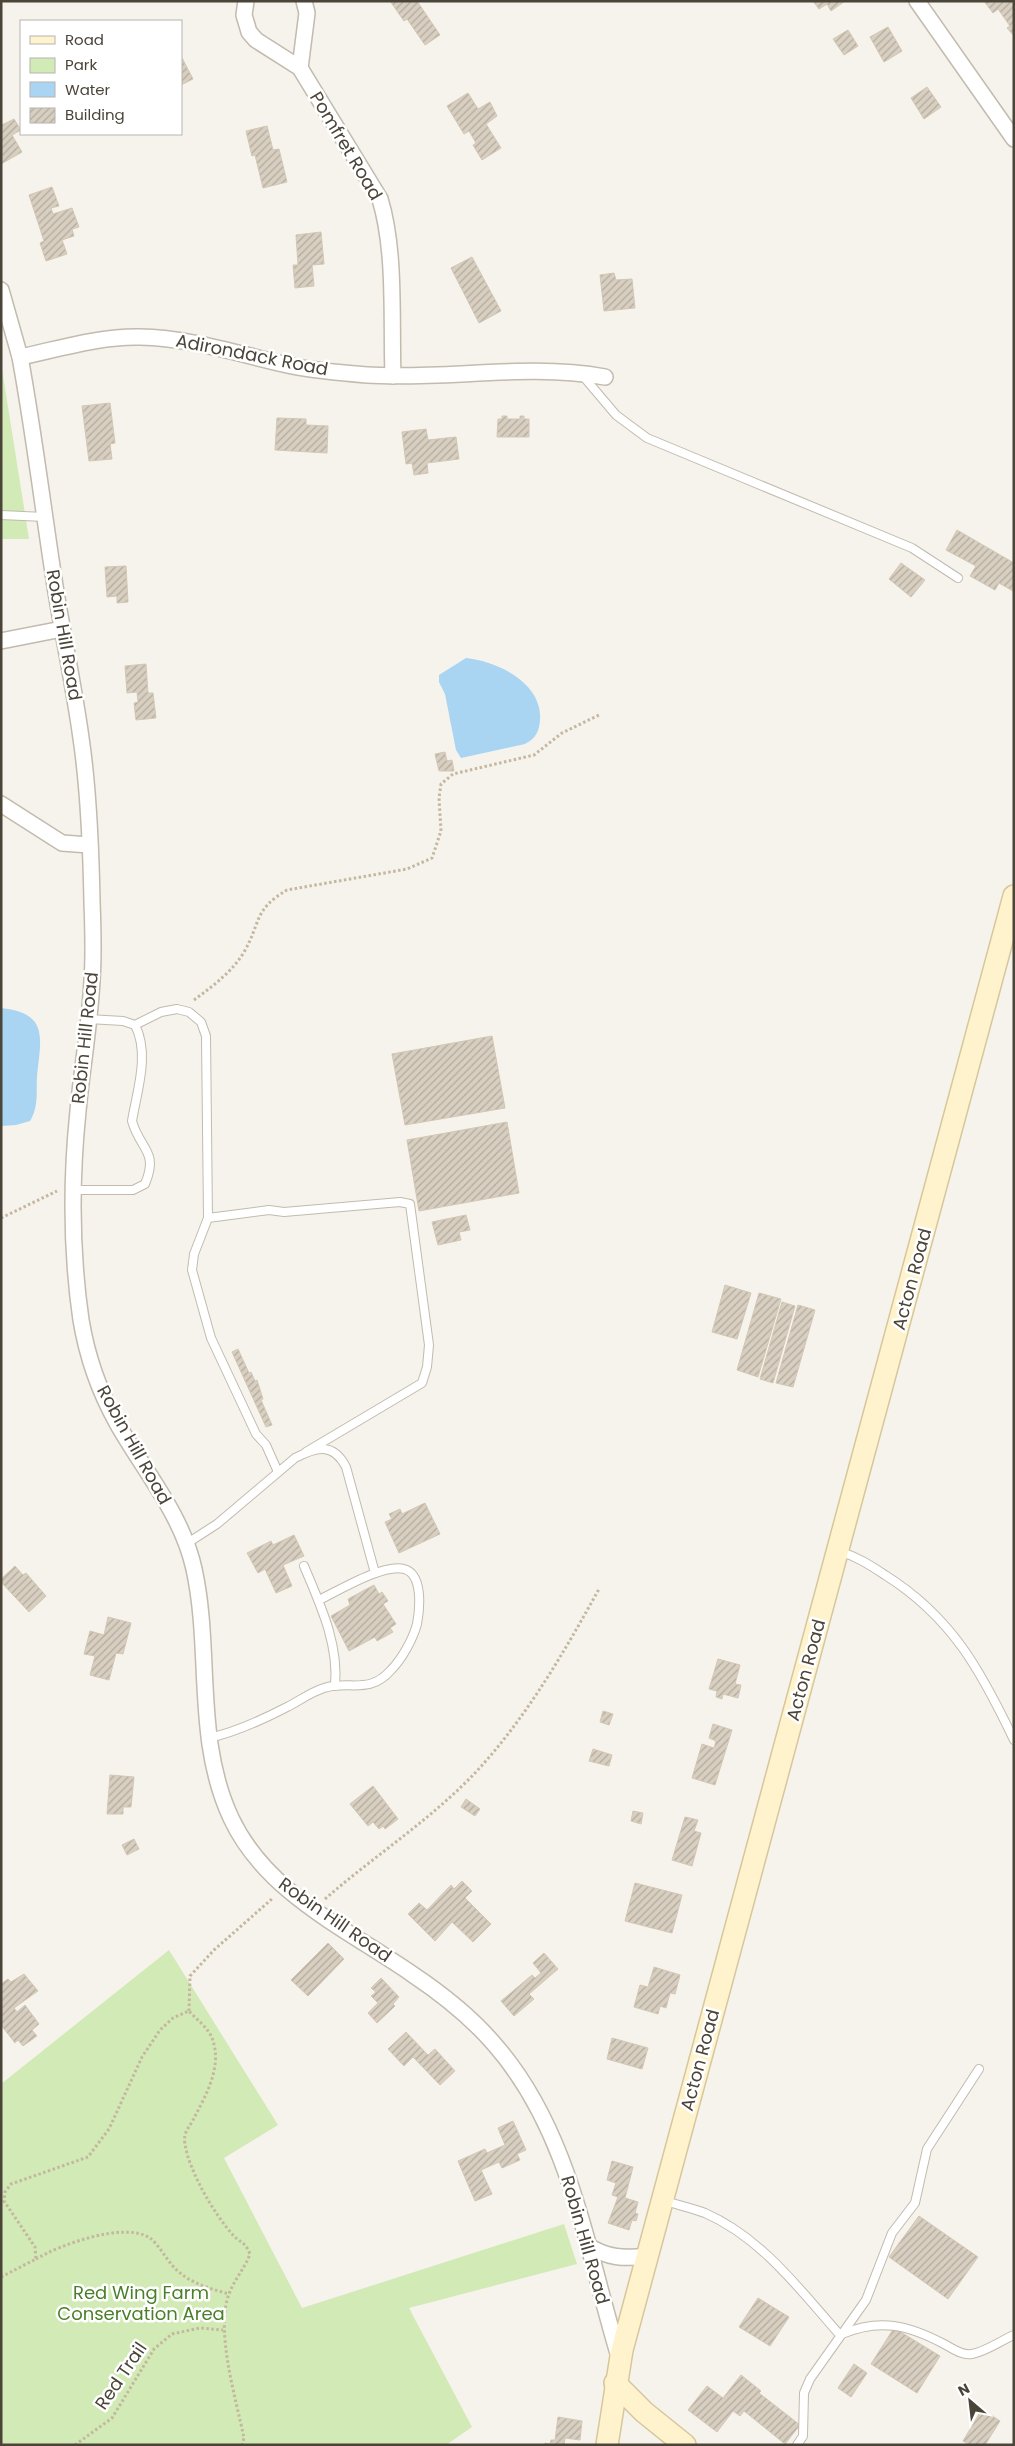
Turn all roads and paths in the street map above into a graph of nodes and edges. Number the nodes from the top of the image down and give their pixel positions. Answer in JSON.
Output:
{"nodes":[{"id":1,"x":246,"y":1,"type":"edge"},
{"id":2,"x":304,"y":1,"type":"edge"},
{"id":3,"x":917,"y":1,"type":"edge"},
{"id":4,"x":300,"y":68,"type":"junction"},
{"id":5,"x":1014,"y":139,"type":"edge"},
{"id":6,"x":1,"y":290,"type":"edge"},
{"id":7,"x":20,"y":357,"type":"junction"},
{"id":8,"x":580,"y":373,"type":"junction"},
{"id":9,"x":393,"y":376,"type":"junction"},
{"id":10,"x":605,"y":377,"type":"dead end"},
{"id":11,"x":1,"y":515,"type":"edge"},
{"id":12,"x":45,"y":517,"type":"junction"},
{"id":13,"x":958,"y":578,"type":"dead end"},
{"id":14,"x":62,"y":629,"type":"junction"},
{"id":15,"x":1,"y":641,"type":"edge"},
{"id":16,"x":598,"y":715,"type":"dead end"},
{"id":17,"x":1,"y":804,"type":"edge"},
{"id":18,"x":89,"y":845,"type":"junction"},
{"id":19,"x":1014,"y":896,"type":"edge"},
{"id":20,"x":182,"y":1010,"type":"junction"},
{"id":21,"x":88,"y":1019,"type":"junction"},
{"id":22,"x":135,"y":1025,"type":"junction"},
{"id":23,"x":74,"y":1190,"type":"junction"},
{"id":24,"x":1,"y":1218,"type":"edge"},
{"id":25,"x":208,"y":1218,"type":"junction"},
{"id":26,"x":306,"y":1452,"type":"junction"},
{"id":27,"x":278,"y":1472,"type":"junction"},
{"id":28,"x":186,"y":1544,"type":"junction"},
{"id":29,"x":838,"y":1551,"type":"junction"},
{"id":30,"x":304,"y":1566,"type":"dead end"},
{"id":31,"x":375,"y":1573,"type":"junction"},
{"id":32,"x":598,"y":1589,"type":"dead end"},
{"id":33,"x":319,"y":1600,"type":"junction"},
{"id":34,"x":335,"y":1686,"type":"junction"},
{"id":35,"x":209,"y":1738,"type":"junction"},
{"id":36,"x":1014,"y":1740,"type":"edge"},
{"id":37,"x":285,"y":1887,"type":"junction"},
{"id":38,"x":314,"y":1910,"type":"junction"},
{"id":39,"x":189,"y":2012,"type":"junction"},
{"id":40,"x":979,"y":2069,"type":"dead end"},
{"id":41,"x":663,"y":2200,"type":"junction"},
{"id":42,"x":587,"y":2245,"type":"junction"},
{"id":43,"x":648,"y":2256,"type":"junction"},
{"id":44,"x":36,"y":2259,"type":"junction"},
{"id":45,"x":1,"y":2277,"type":"edge"},
{"id":46,"x":229,"y":2294,"type":"junction"},
{"id":47,"x":223,"y":2330,"type":"junction"},
{"id":48,"x":840,"y":2335,"type":"junction"},
{"id":49,"x":1014,"y":2335,"type":"edge"},
{"id":50,"x":620,"y":2361,"type":"junction"},
{"id":51,"x":615,"y":2383,"type":"junction"},
{"id":52,"x":75,"y":2445,"type":"edge"},
{"id":53,"x":242,"y":2445,"type":"edge"},
{"id":54,"x":607,"y":2445,"type":"edge"},
{"id":55,"x":685,"y":2445,"type":"edge"},
{"id":56,"x":797,"y":2445,"type":"edge"}],
"edges":[{"from":1,"to":4,"type":"street","name":"Pomfret Road"},
{"from":2,"to":4,"type":"street"},
{"from":3,"to":5,"type":"street"},
{"from":4,"to":9,"type":"street","name":"Pomfret Road"},
{"from":6,"to":7,"type":"street","name":"Robin Hill Road"},
{"from":7,"to":9,"type":"street","name":"Adirondack Road"},
{"from":7,"to":12,"type":"street","name":"Robin Hill Road"},
{"from":8,"to":9,"type":"street","name":"Adirondack Road"},
{"from":8,"to":10,"type":"street","name":"Adirondack Road"},
{"from":8,"to":13,"type":"lane"},
{"from":11,"to":12,"type":"lane"},
{"from":12,"to":14,"type":"street","name":"Robin Hill Road"},
{"from":14,"to":15,"type":"street"},
{"from":14,"to":18,"type":"street","name":"Robin Hill Road"},
{"from":16,"to":20,"type":"path"},
{"from":17,"to":18,"type":"street"},
{"from":18,"to":21,"type":"street","name":"Robin Hill Road"},
{"from":19,"to":29,"type":"main road","name":"Acton Road"},
{"from":20,"to":22,"type":"lane"},
{"from":20,"to":25,"type":"lane"},
{"from":21,"to":22,"type":"lane"},
{"from":21,"to":23,"type":"street","name":"Robin Hill Road"},
{"from":22,"to":23,"type":"lane"},
{"from":23,"to":24,"type":"path"},
{"from":23,"to":28,"type":"street","name":"Robin Hill Road"},
{"from":25,"to":26,"type":"lane"},
{"from":25,"to":27,"type":"lane"},
{"from":26,"to":27,"type":"lane"},
{"from":26,"to":31,"type":"lane"},
{"from":27,"to":28,"type":"lane"},
{"from":28,"to":35,"type":"street","name":"Robin Hill Road"},
{"from":29,"to":36,"type":"lane"},
{"from":29,"to":41,"type":"main road","name":"Acton Road"},
{"from":30,"to":33,"type":"lane"},
{"from":31,"to":33,"type":"lane"},
{"from":31,"to":34,"type":"lane"},
{"from":32,"to":38,"type":"path"},
{"from":33,"to":34,"type":"lane"},
{"from":34,"to":35,"type":"lane"},
{"from":35,"to":37,"type":"street","name":"Robin Hill Road"},
{"from":37,"to":38,"type":"street","name":"Robin Hill Road"},
{"from":37,"to":39,"type":"path"},
{"from":38,"to":42,"type":"street","name":"Robin Hill Road"},
{"from":39,"to":44,"type":"path"},
{"from":39,"to":46,"type":"path"},
{"from":40,"to":48,"type":"lane"},
{"from":41,"to":43,"type":"main road","name":"Acton Road"},
{"from":41,"to":48,"type":"lane"},
{"from":42,"to":43,"type":"street"},
{"from":42,"to":50,"type":"street","name":"Robin Hill Road"},
{"from":43,"to":50,"type":"main road","name":"Acton Road"},
{"from":44,"to":45,"type":"path"},
{"from":44,"to":46,"type":"path"},
{"from":46,"to":47,"type":"path"},
{"from":47,"to":52,"type":"path","name":"Red Trail"},
{"from":47,"to":53,"type":"path"},
{"from":48,"to":49,"type":"lane"},
{"from":48,"to":56,"type":"lane"},
{"from":50,"to":51,"type":"main road","name":"Acton Road"},
{"from":51,"to":54,"type":"main road","name":"Acton Road"},
{"from":51,"to":55,"type":"main road"}]}
